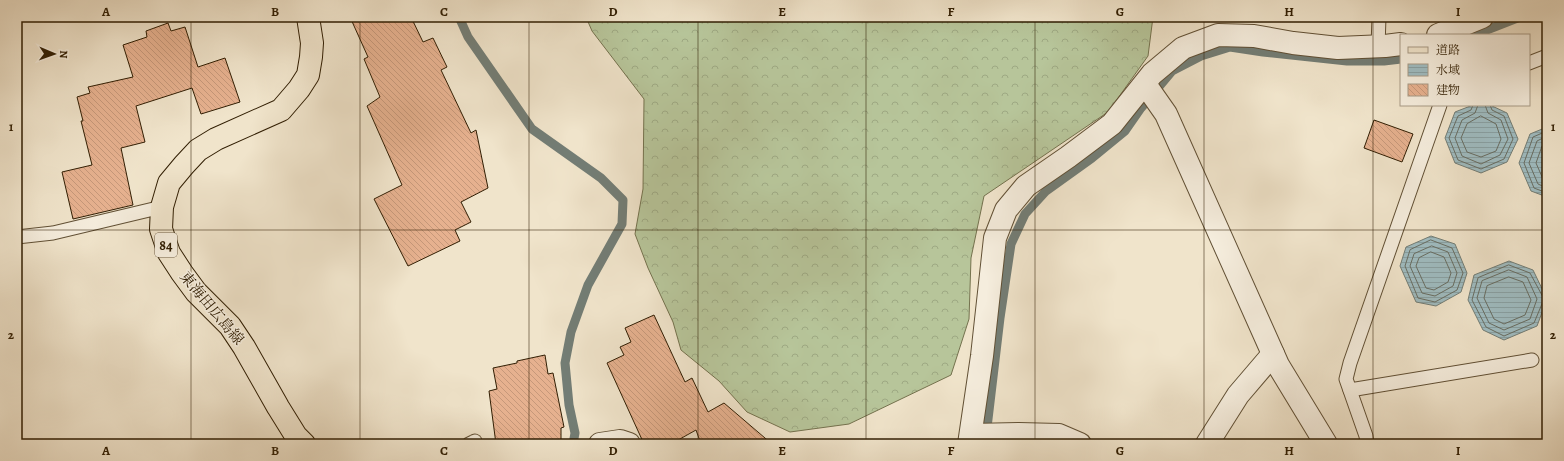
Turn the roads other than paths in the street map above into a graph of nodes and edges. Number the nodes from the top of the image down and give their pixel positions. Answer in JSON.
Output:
{"nodes":[{"id":1,"x":308,"y":17,"type":"edge"},
{"id":2,"x":1379,"y":17,"type":"edge"},
{"id":3,"x":1482,"y":17,"type":"edge"},
{"id":4,"x":1440,"y":34,"type":"edge"},
{"id":5,"x":1400,"y":44,"type":"edge"},
{"id":6,"x":1378,"y":47,"type":"junction"},
{"id":7,"x":1547,"y":56,"type":"edge"},
{"id":8,"x":1530,"y":64,"type":"edge"},
{"id":9,"x":1145,"y":84,"type":"junction"},
{"id":10,"x":1440,"y":106,"type":"edge"},
{"id":11,"x":162,"y":208,"type":"junction"},
{"id":12,"x":17,"y":237,"type":"edge"},
{"id":13,"x":1273,"y":354,"type":"junction"},
{"id":14,"x":1532,"y":360,"type":"dead end"},
{"id":15,"x":1350,"y":390,"type":"junction"},
{"id":16,"x":970,"y":440,"type":"edge"},
{"id":17,"x":304,"y":444,"type":"edge"},
{"id":18,"x":600,"y":444,"type":"edge"},
{"id":19,"x":629,"y":444,"type":"edge"},
{"id":20,"x":1080,"y":444,"type":"edge"},
{"id":21,"x":1207,"y":444,"type":"edge"},
{"id":22,"x":1326,"y":444,"type":"edge"},
{"id":23,"x":1367,"y":444,"type":"edge"}],
"edges":[{"from":1,"to":11,"type":"main road","name":"東海田広島線","number":"84"},
{"from":2,"to":6,"type":"lane"},
{"from":3,"to":4,"type":"street"},
{"from":5,"to":6,"type":"street"},
{"from":6,"to":9,"type":"street"},
{"from":7,"to":8,"type":"lane"},
{"from":9,"to":13,"type":"street"},
{"from":9,"to":16,"type":"street"},
{"from":10,"to":15,"type":"lane"},
{"from":11,"to":12,"type":"lane"},
{"from":11,"to":17,"type":"main road","name":"東海田広島線","number":"84"},
{"from":13,"to":21,"type":"street"},
{"from":13,"to":22,"type":"street"},
{"from":14,"to":15,"type":"lane"},
{"from":15,"to":23,"type":"lane"},
{"from":16,"to":20,"type":"street"},
{"from":18,"to":19,"type":"street"}]}
